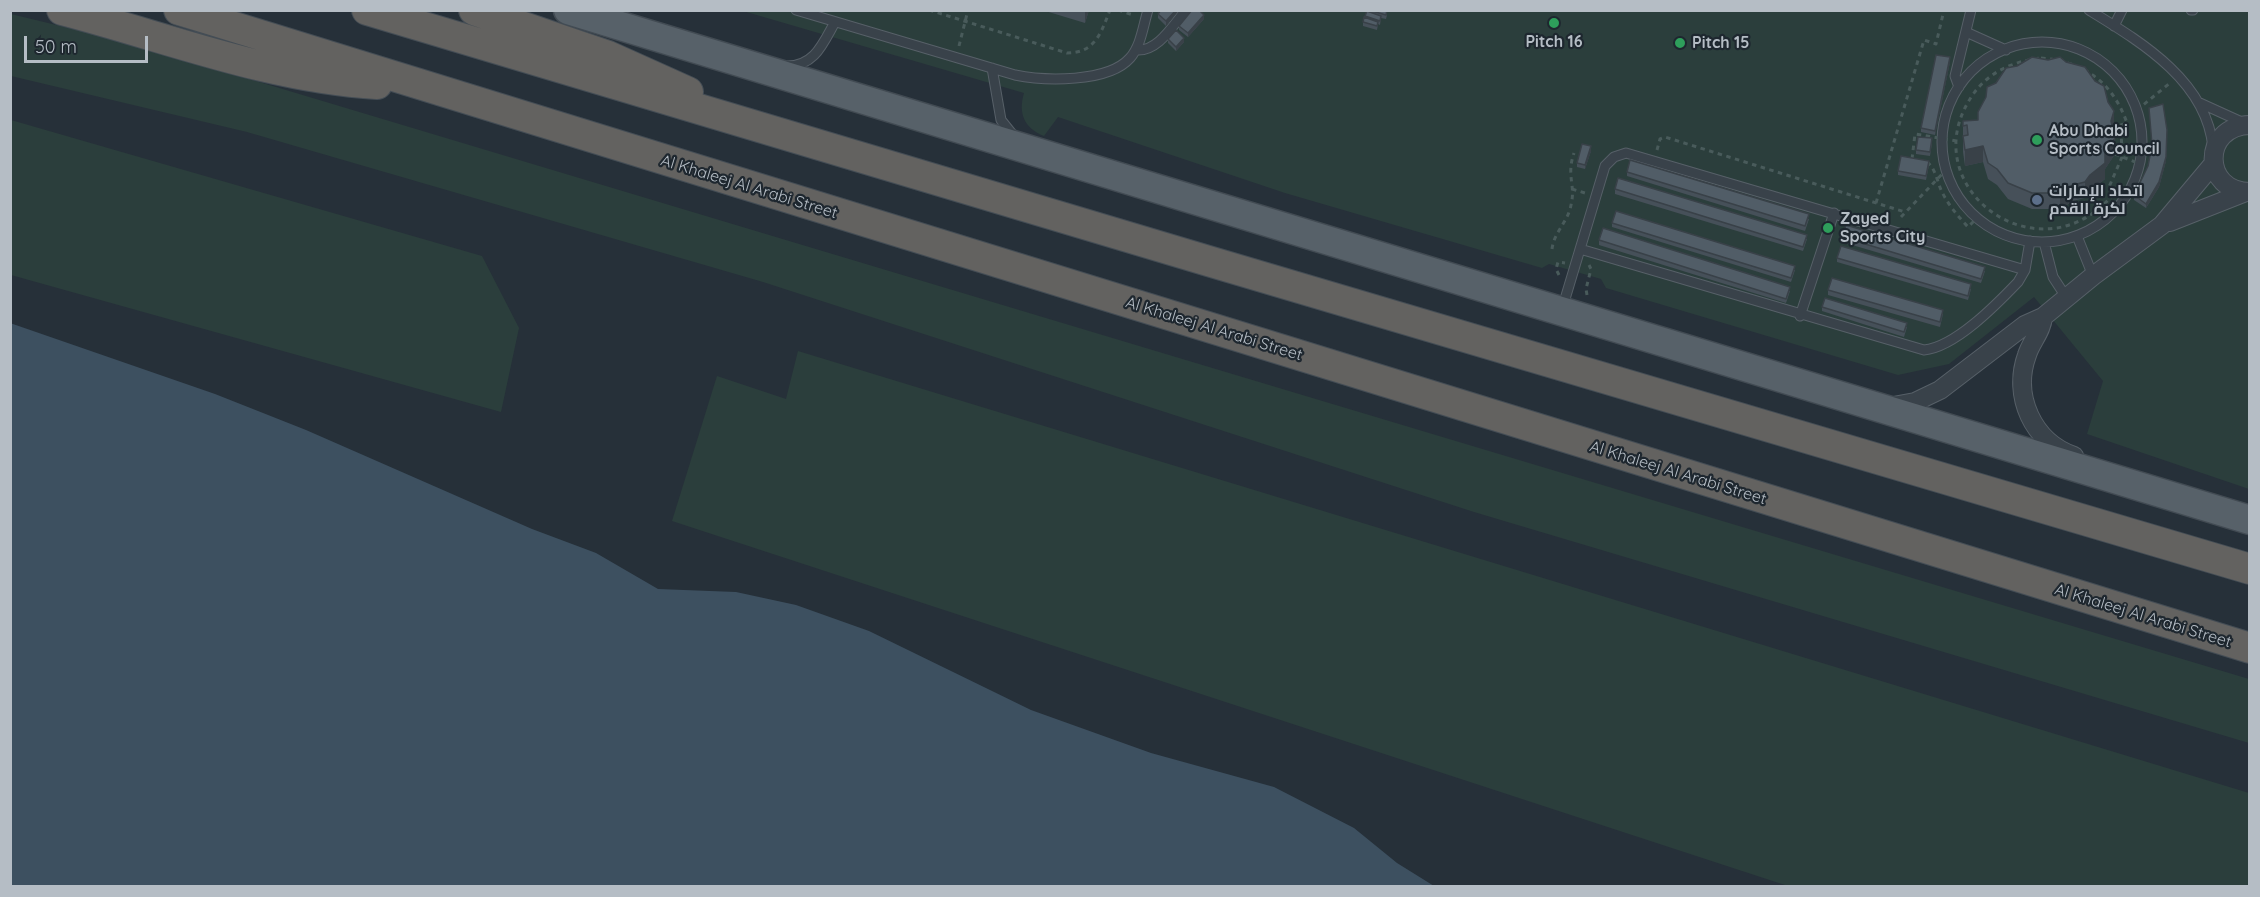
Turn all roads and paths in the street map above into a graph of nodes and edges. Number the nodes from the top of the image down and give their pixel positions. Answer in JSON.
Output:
{"nodes":[{"id":1,"x":62,"y":10,"type":"edge"},
{"id":2,"x":178,"y":10,"type":"edge"},
{"id":3,"x":367,"y":10,"type":"edge"},
{"id":4,"x":474,"y":10,"type":"edge"},
{"id":5,"x":568,"y":10,"type":"edge"},
{"id":6,"x":796,"y":10,"type":"edge"},
{"id":7,"x":929,"y":10,"type":"edge"},
{"id":8,"x":968,"y":10,"type":"edge"},
{"id":9,"x":1110,"y":10,"type":"edge"},
{"id":10,"x":1118,"y":10,"type":"edge"},
{"id":11,"x":1186,"y":10,"type":"edge"},
{"id":12,"x":1944,"y":10,"type":"edge"},
{"id":13,"x":1971,"y":10,"type":"edge"},
{"id":14,"x":2089,"y":10,"type":"edge"},
{"id":15,"x":2122,"y":10,"type":"edge"},
{"id":16,"x":1147,"y":15,"type":"edge"},
{"id":17,"x":965,"y":21,"type":"junction"},
{"id":18,"x":835,"y":22,"type":"junction"},
{"id":19,"x":2114,"y":26,"type":"junction"},
{"id":20,"x":1966,"y":32,"type":"junction"},
{"id":21,"x":1136,"y":50,"type":"junction"},
{"id":22,"x":2006,"y":50,"type":"junction"},
{"id":23,"x":715,"y":56,"type":"junction"},
{"id":24,"x":956,"y":57,"type":"junction"},
{"id":25,"x":992,"y":68,"type":"junction"},
{"id":26,"x":2178,"y":76,"type":"junction"},
{"id":27,"x":424,"y":85,"type":"junction"},
{"id":28,"x":1959,"y":87,"type":"junction"},
{"id":29,"x":2198,"y":102,"type":"junction"},
{"id":30,"x":2137,"y":110,"type":"junction"},
{"id":31,"x":734,"y":121,"type":"junction"},
{"id":32,"x":2250,"y":125,"type":"edge"},
{"id":33,"x":1942,"y":139,"type":"junction"},
{"id":34,"x":1957,"y":141,"type":"junction"},
{"id":35,"x":1574,"y":153,"type":"dead end"},
{"id":36,"x":2115,"y":154,"type":"edge"},
{"id":37,"x":2122,"y":157,"type":"junction"},
{"id":38,"x":2214,"y":158,"type":"junction"},
{"id":39,"x":1653,"y":160,"type":"junction"},
{"id":40,"x":1917,"y":160,"type":"edge"},
{"id":41,"x":1923,"y":161,"type":"edge"},
{"id":42,"x":2140,"y":164,"type":"junction"},
{"id":43,"x":1089,"y":170,"type":"junction"},
{"id":44,"x":1946,"y":170,"type":"junction"},
{"id":45,"x":1937,"y":180,"type":"junction"},
{"id":46,"x":2248,"y":192,"type":"edge"},
{"id":47,"x":1876,"y":203,"type":"junction"},
{"id":48,"x":1905,"y":212,"type":"junction"},
{"id":49,"x":1834,"y":213,"type":"junction"},
{"id":50,"x":1901,"y":217,"type":"dead end"},
{"id":51,"x":1977,"y":218,"type":"junction"},
{"id":52,"x":2163,"y":225,"type":"junction"},
{"id":53,"x":2077,"y":236,"type":"junction"},
{"id":54,"x":2030,"y":241,"type":"junction"},
{"id":55,"x":2044,"y":242,"type":"junction"},
{"id":56,"x":1552,"y":249,"type":"dead end"},
{"id":57,"x":1580,"y":249,"type":"junction"},
{"id":58,"x":2025,"y":270,"type":"junction"},
{"id":59,"x":2093,"y":276,"type":"junction"},
{"id":60,"x":2066,"y":297,"type":"junction"},
{"id":61,"x":1561,"y":312,"type":"junction"},
{"id":62,"x":1800,"y":316,"type":"junction"},
{"id":63,"x":2043,"y":317,"type":"junction"},
{"id":64,"x":1875,"y":407,"type":"junction"},
{"id":65,"x":2152,"y":490,"type":"junction"},
{"id":66,"x":2250,"y":520,"type":"edge"},
{"id":67,"x":2250,"y":569,"type":"edge"},
{"id":68,"x":2250,"y":648,"type":"edge"}],
"edges":[{"from":1,"to":27,"type":"highway"},
{"from":2,"to":27,"type":"highway","name":"Al Khaleej Al Arabi Street"},
{"from":3,"to":31,"type":"highway"},
{"from":4,"to":31,"type":"highway"},
{"from":5,"to":23,"type":"main road"},
{"from":6,"to":18,"type":"lane"},
{"from":7,"to":17,"type":"path"},
{"from":8,"to":17,"type":"path"},
{"from":9,"to":17,"type":"path"},
{"from":10,"to":16,"type":"path"},
{"from":11,"to":21,"type":"lane"},
{"from":12,"to":47,"type":"path"},
{"from":13,"to":20,"type":"lane"},
{"from":14,"to":19,"type":"lane"},
{"from":15,"to":19,"type":"lane"},
{"from":16,"to":21,"type":"lane"},
{"from":17,"to":24,"type":"path"},
{"from":18,"to":23,"type":"lane"},
{"from":18,"to":24,"type":"lane"},
{"from":19,"to":26,"type":"lane"},
{"from":20,"to":22,"type":"lane"},
{"from":20,"to":28,"type":"lane"},
{"from":21,"to":25,"type":"lane"},
{"from":22,"to":28,"type":"lane"},
{"from":22,"to":30,"type":"lane"},
{"from":23,"to":43,"type":"main road"},
{"from":24,"to":25,"type":"lane"},
{"from":25,"to":43,"type":"lane"},
{"from":26,"to":29,"type":"lane"},
{"from":26,"to":30,"type":"path"},
{"from":27,"to":68,"type":"highway","name":"Al Khaleej Al Arabi Street"},
{"from":28,"to":33,"type":"lane"},
{"from":29,"to":32,"type":"lane"},
{"from":29,"to":38,"type":"lane"},
{"from":30,"to":42,"type":"lane"},
{"from":31,"to":67,"type":"highway"},
{"from":32,"to":38,"type":"street"},
{"from":33,"to":34,"type":"path"},
{"from":33,"to":40,"type":"path"},
{"from":33,"to":44,"type":"lane"},
{"from":34,"to":37,"type":"path"},
{"from":34,"to":37,"type":"path"},
{"from":35,"to":56,"type":"path"},
{"from":36,"to":37,"type":"path"},
{"from":37,"to":42,"type":"path"},
{"from":38,"to":46,"type":"street"},
{"from":38,"to":52,"type":"street"},
{"from":39,"to":47,"type":"path"},
{"from":39,"to":49,"type":"lane"},
{"from":39,"to":57,"type":"lane"},
{"from":41,"to":45,"type":"path"},
{"from":42,"to":53,"type":"lane"},
{"from":43,"to":61,"type":"main road"},
{"from":44,"to":45,"type":"path"},
{"from":44,"to":51,"type":"lane"},
{"from":45,"to":48,"type":"path"},
{"from":45,"to":51,"type":"path"},
{"from":46,"to":52,"type":"street"},
{"from":47,"to":48,"type":"path"},
{"from":48,"to":50,"type":"path"},
{"from":49,"to":58,"type":"lane"},
{"from":49,"to":62,"type":"lane"},
{"from":51,"to":54,"type":"lane"},
{"from":52,"to":59,"type":"street"},
{"from":53,"to":55,"type":"lane"},
{"from":53,"to":59,"type":"lane"},
{"from":54,"to":55,"type":"lane"},
{"from":54,"to":58,"type":"lane"},
{"from":55,"to":60,"type":"lane"},
{"from":57,"to":61,"type":"lane"},
{"from":57,"to":62,"type":"lane"},
{"from":58,"to":62,"type":"lane"},
{"from":59,"to":60,"type":"street"},
{"from":60,"to":63,"type":"street"},
{"from":61,"to":64,"type":"main road"},
{"from":63,"to":64,"type":"street"},
{"from":63,"to":65,"type":"street"},
{"from":64,"to":65,"type":"main road"},
{"from":65,"to":66,"type":"main road"}]}
